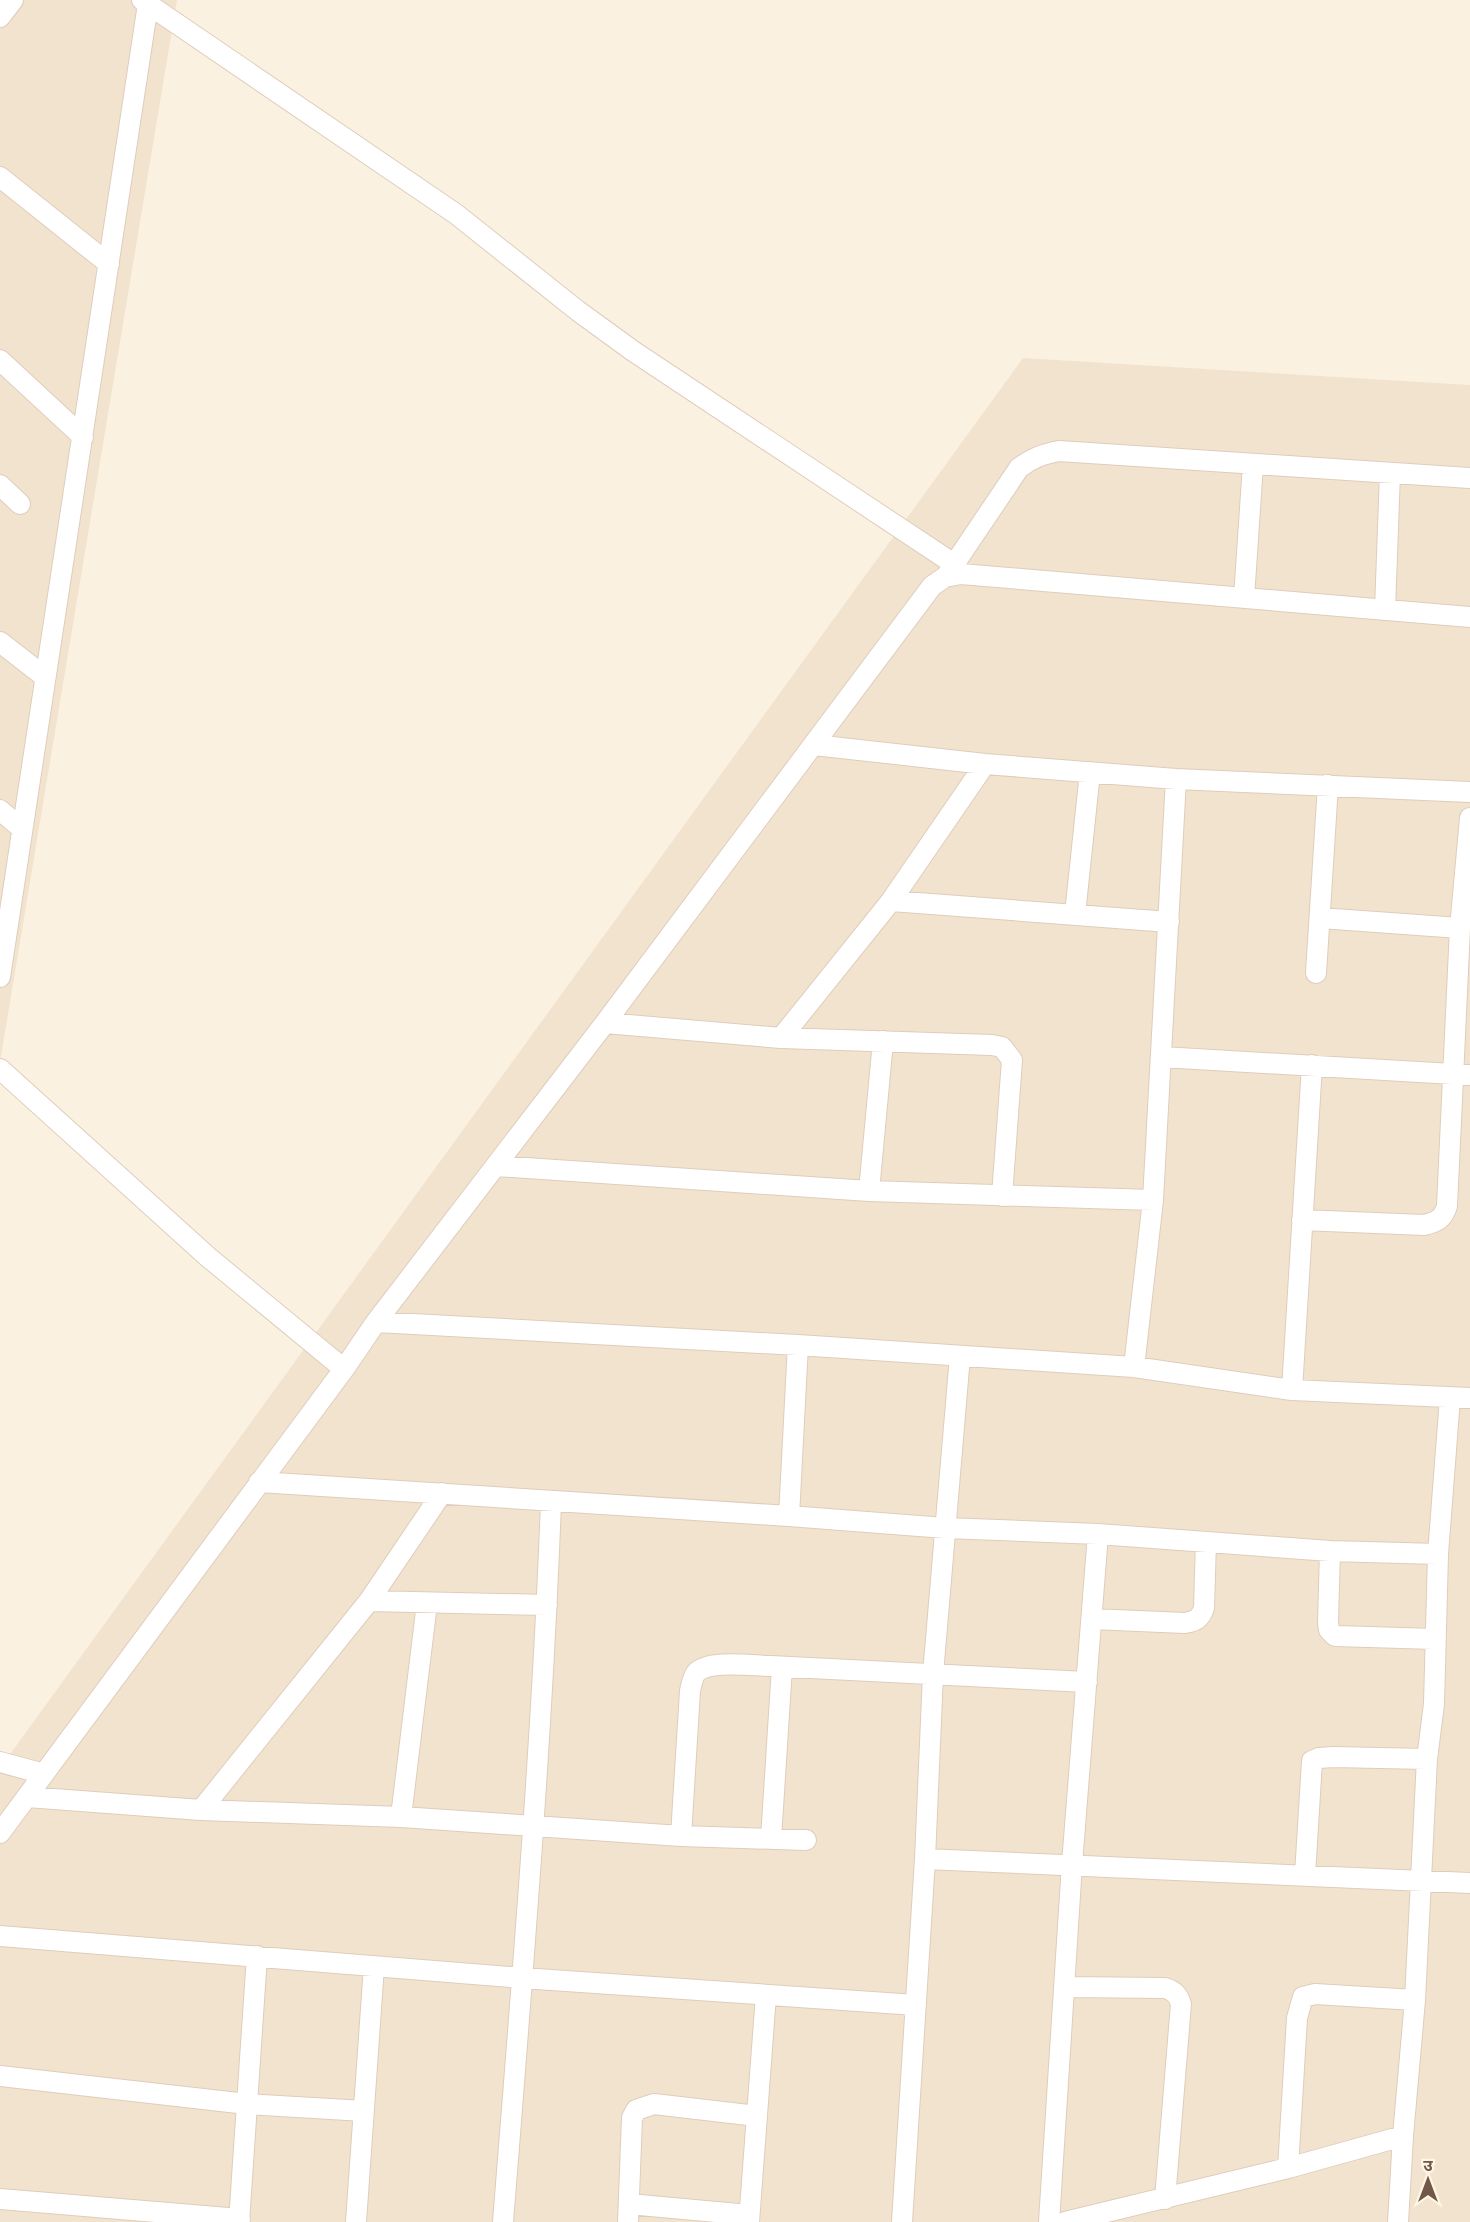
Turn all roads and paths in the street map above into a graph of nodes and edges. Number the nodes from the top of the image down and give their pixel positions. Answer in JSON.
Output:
{"nodes":[{"id":1,"x":13,"y":0,"type":"edge"},
{"id":2,"x":145,"y":2,"type":"edge"},
{"id":3,"x":0,"y":17,"type":"edge"},
{"id":4,"x":0,"y":177,"type":"edge"},
{"id":5,"x":109,"y":264,"type":"junction"},
{"id":6,"x":0,"y":360,"type":"edge"},
{"id":7,"x":83,"y":437,"type":"junction"},
{"id":8,"x":1253,"y":464,"type":"junction"},
{"id":9,"x":1390,"y":473,"type":"junction"},
{"id":10,"x":1470,"y":478,"type":"edge"},
{"id":11,"x":0,"y":486,"type":"edge"},
{"id":12,"x":20,"y":504,"type":"dead end"},
{"id":13,"x":949,"y":571,"type":"junction"},
{"id":14,"x":1244,"y":598,"type":"junction"},
{"id":15,"x":1385,"y":610,"type":"junction"},
{"id":16,"x":1470,"y":617,"type":"edge"},
{"id":17,"x":0,"y":642,"type":"edge"},
{"id":18,"x":45,"y":677,"type":"junction"},
{"id":19,"x":814,"y":745,"type":"junction"},
{"id":20,"x":985,"y":764,"type":"junction"},
{"id":21,"x":1090,"y":772,"type":"junction"},
{"id":22,"x":1176,"y":779,"type":"junction"},
{"id":23,"x":1328,"y":786,"type":"junction"},
{"id":24,"x":1470,"y":792,"type":"edge"},
{"id":25,"x":0,"y":810,"type":"edge"},
{"id":26,"x":1470,"y":818,"type":"edge"},
{"id":27,"x":21,"y":828,"type":"junction"},
{"id":28,"x":891,"y":901,"type":"junction"},
{"id":29,"x":1075,"y":914,"type":"junction"},
{"id":30,"x":1320,"y":918,"type":"junction"},
{"id":31,"x":1169,"y":922,"type":"junction"},
{"id":32,"x":1460,"y":928,"type":"junction"},
{"id":33,"x":2,"y":947,"type":"edge"},
{"id":34,"x":1316,"y":973,"type":"dead end"},
{"id":35,"x":0,"y":977,"type":"edge"},
{"id":36,"x":605,"y":1023,"type":"junction"},
{"id":37,"x":781,"y":1038,"type":"junction"},
{"id":38,"x":883,"y":1041,"type":"junction"},
{"id":39,"x":1162,"y":1057,"type":"junction"},
{"id":40,"x":1312,"y":1065,"type":"junction"},
{"id":41,"x":0,"y":1069,"type":"edge"},
{"id":42,"x":1461,"y":1075,"type":"edge"},
{"id":43,"x":497,"y":1166,"type":"junction"},
{"id":44,"x":869,"y":1191,"type":"junction"},
{"id":45,"x":1002,"y":1196,"type":"junction"},
{"id":46,"x":1153,"y":1200,"type":"junction"},
{"id":47,"x":1302,"y":1220,"type":"junction"},
{"id":48,"x":376,"y":1322,"type":"junction"},
{"id":49,"x":798,"y":1345,"type":"junction"},
{"id":50,"x":960,"y":1356,"type":"junction"},
{"id":51,"x":1134,"y":1367,"type":"junction"},
{"id":52,"x":344,"y":1369,"type":"junction"},
{"id":53,"x":1292,"y":1390,"type":"junction"},
{"id":54,"x":1460,"y":1398,"type":"edge"},
{"id":55,"x":259,"y":1482,"type":"junction"},
{"id":56,"x":442,"y":1493,"type":"junction"},
{"id":57,"x":551,"y":1502,"type":"junction"},
{"id":58,"x":789,"y":1516,"type":"junction"},
{"id":59,"x":945,"y":1528,"type":"junction"},
{"id":60,"x":1098,"y":1534,"type":"junction"},
{"id":61,"x":1206,"y":1542,"type":"junction"},
{"id":62,"x":1330,"y":1551,"type":"junction"},
{"id":63,"x":1438,"y":1554,"type":"junction"},
{"id":64,"x":369,"y":1601,"type":"junction"},
{"id":65,"x":427,"y":1603,"type":"junction"},
{"id":66,"x":547,"y":1605,"type":"junction"},
{"id":67,"x":1092,"y":1618,"type":"junction"},
{"id":68,"x":1436,"y":1639,"type":"junction"},
{"id":69,"x":782,"y":1667,"type":"junction"},
{"id":70,"x":933,"y":1674,"type":"junction"},
{"id":71,"x":1087,"y":1682,"type":"junction"},
{"id":72,"x":1427,"y":1759,"type":"junction"},
{"id":73,"x":0,"y":1762,"type":"edge"},
{"id":74,"x":44,"y":1774,"type":"junction"},
{"id":75,"x":27,"y":1797,"type":"junction"},
{"id":76,"x":201,"y":1810,"type":"junction"},
{"id":77,"x":401,"y":1817,"type":"junction"},
{"id":78,"x":533,"y":1825,"type":"junction"},
{"id":79,"x":0,"y":1833,"type":"edge"},
{"id":80,"x":681,"y":1836,"type":"junction"},
{"id":81,"x":771,"y":1839,"type":"junction"},
{"id":82,"x":806,"y":1840,"type":"dead end"},
{"id":83,"x":925,"y":1859,"type":"junction"},
{"id":84,"x":1072,"y":1864,"type":"junction"},
{"id":85,"x":1305,"y":1875,"type":"junction"},
{"id":86,"x":1422,"y":1881,"type":"junction"},
{"id":87,"x":1470,"y":1883,"type":"edge"},
{"id":88,"x":1,"y":1940,"type":"edge"},
{"id":89,"x":257,"y":1956,"type":"junction"},
{"id":90,"x":374,"y":1966,"type":"junction"},
{"id":91,"x":522,"y":1978,"type":"junction"},
{"id":92,"x":1065,"y":1988,"type":"junction"},
{"id":93,"x":766,"y":1995,"type":"junction"},
{"id":94,"x":1415,"y":2000,"type":"junction"},
{"id":95,"x":916,"y":2004,"type":"junction"},
{"id":96,"x":0,"y":2076,"type":"edge"},
{"id":97,"x":247,"y":2104,"type":"junction"},
{"id":98,"x":364,"y":2111,"type":"junction"},
{"id":99,"x":757,"y":2116,"type":"junction"},
{"id":100,"x":1403,"y":2136,"type":"junction"},
{"id":101,"x":1288,"y":2168,"type":"junction"},
{"id":102,"x":0,"y":2199,"type":"edge"},
{"id":103,"x":1165,"y":2199,"type":"junction"},
{"id":104,"x":629,"y":2213,"type":"edge"},
{"id":105,"x":749,"y":2218,"type":"edge"},
{"id":106,"x":239,"y":2220,"type":"edge"},
{"id":107,"x":356,"y":2222,"type":"edge"},
{"id":108,"x":503,"y":2222,"type":"edge"},
{"id":109,"x":902,"y":2222,"type":"edge"},
{"id":110,"x":1049,"y":2222,"type":"edge"},
{"id":111,"x":1065,"y":2222,"type":"edge"},
{"id":112,"x":1398,"y":2222,"type":"edge"}],
"edges":[{"from":1,"to":3,"type":"street"},
{"from":2,"to":5,"type":"street"},
{"from":2,"to":13,"type":"street"},
{"from":4,"to":5,"type":"street"},
{"from":5,"to":7,"type":"street"},
{"from":6,"to":7,"type":"street"},
{"from":7,"to":18,"type":"street"},
{"from":8,"to":9,"type":"street"},
{"from":8,"to":13,"type":"street"},
{"from":8,"to":14,"type":"street"},
{"from":9,"to":10,"type":"street"},
{"from":9,"to":15,"type":"street"},
{"from":11,"to":12,"type":"street"},
{"from":13,"to":14,"type":"street"},
{"from":13,"to":19,"type":"street"},
{"from":14,"to":15,"type":"street"},
{"from":15,"to":16,"type":"street"},
{"from":17,"to":18,"type":"street"},
{"from":18,"to":27,"type":"street"},
{"from":19,"to":20,"type":"street"},
{"from":19,"to":36,"type":"street"},
{"from":20,"to":21,"type":"street"},
{"from":20,"to":28,"type":"street"},
{"from":21,"to":22,"type":"street"},
{"from":21,"to":29,"type":"street"},
{"from":22,"to":23,"type":"street"},
{"from":22,"to":31,"type":"street"},
{"from":23,"to":24,"type":"street"},
{"from":23,"to":30,"type":"street"},
{"from":25,"to":27,"type":"street"},
{"from":26,"to":32,"type":"street"},
{"from":27,"to":33,"type":"street"},
{"from":28,"to":29,"type":"street"},
{"from":28,"to":37,"type":"street"},
{"from":29,"to":31,"type":"street"},
{"from":30,"to":32,"type":"street"},
{"from":30,"to":34,"type":"street"},
{"from":31,"to":39,"type":"street"},
{"from":32,"to":42,"type":"street"},
{"from":33,"to":35,"type":"street"},
{"from":36,"to":37,"type":"street"},
{"from":36,"to":43,"type":"street"},
{"from":37,"to":38,"type":"street"},
{"from":38,"to":44,"type":"street"},
{"from":38,"to":45,"type":"street"},
{"from":39,"to":40,"type":"street"},
{"from":39,"to":46,"type":"street"},
{"from":40,"to":42,"type":"street"},
{"from":40,"to":47,"type":"street"},
{"from":41,"to":52,"type":"street"},
{"from":42,"to":47,"type":"street"},
{"from":43,"to":44,"type":"street"},
{"from":43,"to":48,"type":"street"},
{"from":44,"to":45,"type":"street"},
{"from":45,"to":46,"type":"street"},
{"from":46,"to":51,"type":"street"},
{"from":47,"to":53,"type":"street"},
{"from":48,"to":49,"type":"street"},
{"from":48,"to":52,"type":"street"},
{"from":49,"to":50,"type":"street"},
{"from":49,"to":58,"type":"street"},
{"from":50,"to":51,"type":"street"},
{"from":50,"to":59,"type":"street"},
{"from":51,"to":53,"type":"street"},
{"from":52,"to":55,"type":"street"},
{"from":53,"to":54,"type":"street"},
{"from":54,"to":63,"type":"street"},
{"from":55,"to":56,"type":"street"},
{"from":55,"to":74,"type":"street"},
{"from":56,"to":57,"type":"street"},
{"from":56,"to":64,"type":"street"},
{"from":57,"to":58,"type":"street"},
{"from":57,"to":66,"type":"street"},
{"from":58,"to":59,"type":"street"},
{"from":59,"to":60,"type":"street"},
{"from":59,"to":70,"type":"street"},
{"from":60,"to":61,"type":"street"},
{"from":60,"to":67,"type":"street"},
{"from":61,"to":62,"type":"street"},
{"from":61,"to":67,"type":"street"},
{"from":62,"to":63,"type":"street"},
{"from":62,"to":68,"type":"street"},
{"from":63,"to":68,"type":"street"},
{"from":64,"to":65,"type":"street"},
{"from":64,"to":76,"type":"street"},
{"from":65,"to":66,"type":"street"},
{"from":65,"to":77,"type":"street"},
{"from":66,"to":78,"type":"street"},
{"from":67,"to":71,"type":"street"},
{"from":68,"to":72,"type":"street"},
{"from":69,"to":70,"type":"street"},
{"from":69,"to":80,"type":"street"},
{"from":69,"to":81,"type":"street"},
{"from":70,"to":71,"type":"street"},
{"from":70,"to":83,"type":"street"},
{"from":71,"to":84,"type":"street"},
{"from":72,"to":85,"type":"street"},
{"from":72,"to":86,"type":"street"},
{"from":73,"to":74,"type":"street"},
{"from":74,"to":75,"type":"street"},
{"from":75,"to":76,"type":"street"},
{"from":75,"to":79,"type":"street"},
{"from":76,"to":77,"type":"street"},
{"from":77,"to":78,"type":"street"},
{"from":78,"to":80,"type":"street"},
{"from":78,"to":91,"type":"street"},
{"from":80,"to":81,"type":"street"},
{"from":81,"to":82,"type":"street"},
{"from":83,"to":84,"type":"street"},
{"from":83,"to":95,"type":"street"},
{"from":84,"to":85,"type":"street"},
{"from":84,"to":92,"type":"street"},
{"from":85,"to":86,"type":"street"},
{"from":86,"to":87,"type":"street"},
{"from":86,"to":94,"type":"street"},
{"from":88,"to":89,"type":"street"},
{"from":89,"to":90,"type":"street"},
{"from":89,"to":97,"type":"street"},
{"from":90,"to":91,"type":"street"},
{"from":90,"to":98,"type":"street"},
{"from":91,"to":93,"type":"street"},
{"from":91,"to":108,"type":"street"},
{"from":92,"to":103,"type":"street"},
{"from":92,"to":110,"type":"street"},
{"from":93,"to":95,"type":"street"},
{"from":93,"to":99,"type":"street"},
{"from":94,"to":100,"type":"street"},
{"from":94,"to":101,"type":"street"},
{"from":95,"to":109,"type":"street"},
{"from":96,"to":97,"type":"street"},
{"from":97,"to":98,"type":"street"},
{"from":97,"to":106,"type":"street"},
{"from":98,"to":107,"type":"street"},
{"from":99,"to":104,"type":"street"},
{"from":99,"to":105,"type":"street"},
{"from":100,"to":101,"type":"street"},
{"from":100,"to":112,"type":"street"},
{"from":101,"to":103,"type":"street"},
{"from":102,"to":106,"type":"street"},
{"from":103,"to":111,"type":"street"},
{"from":104,"to":105,"type":"street"}]}
